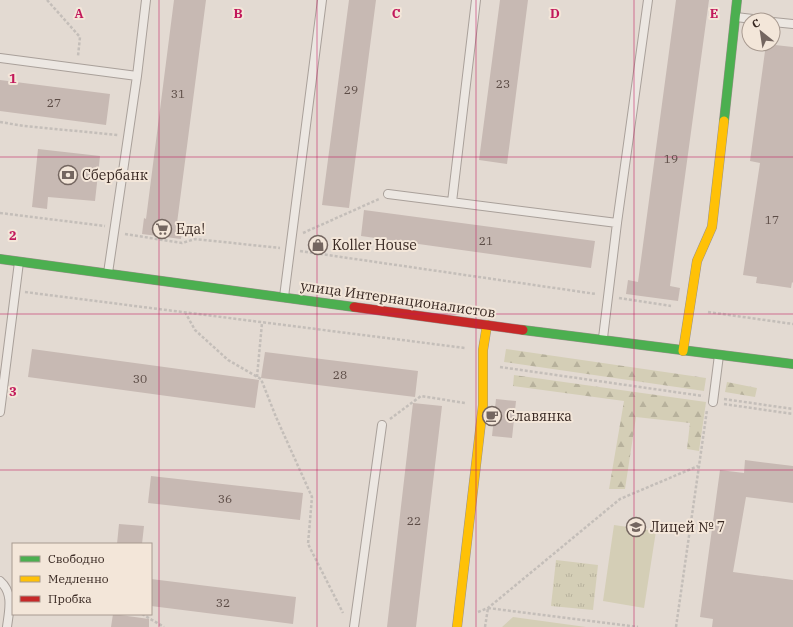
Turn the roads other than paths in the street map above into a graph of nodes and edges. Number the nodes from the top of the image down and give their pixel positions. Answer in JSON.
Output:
{"nodes":[{"id":1,"x":146,"y":0,"type":"edge"},
{"id":2,"x":322,"y":0,"type":"edge"},
{"id":3,"x":476,"y":0,"type":"edge"},
{"id":4,"x":648,"y":0,"type":"edge"},
{"id":5,"x":737,"y":0,"type":"edge"},
{"id":6,"x":735,"y":16,"type":"junction"},
{"id":7,"x":741,"y":17,"type":"edge"},
{"id":8,"x":781,"y":23,"type":"edge"},
{"id":9,"x":793,"y":24,"type":"edge"},
{"id":10,"x":0,"y":58,"type":"edge"},
{"id":11,"x":137,"y":76,"type":"junction"},
{"id":12,"x":388,"y":194,"type":"road end"},
{"id":13,"x":452,"y":202,"type":"junction"},
{"id":14,"x":617,"y":223,"type":"junction"},
{"id":15,"x":0,"y":260,"type":"edge"},
{"id":16,"x":19,"y":262,"type":"junction"},
{"id":17,"x":108,"y":274,"type":"junction"},
{"id":18,"x":284,"y":298,"type":"junction"},
{"id":19,"x":487,"y":325,"type":"junction"},
{"id":20,"x":603,"y":341,"type":"junction"},
{"id":21,"x":683,"y":350,"type":"junction"},
{"id":22,"x":719,"y":355,"type":"junction"},
{"id":23,"x":793,"y":364,"type":"edge"},
{"id":24,"x":713,"y":400,"type":"road end"},
{"id":25,"x":0,"y":412,"type":"edge"},
{"id":26,"x":382,"y":425,"type":"road end"},
{"id":27,"x":0,"y":581,"type":"edge"},
{"id":28,"x":7,"y":627,"type":"edge"},
{"id":29,"x":354,"y":627,"type":"edge"},
{"id":30,"x":457,"y":627,"type":"edge"}],
"edges":[{"from":1,"to":11,"type":"lane"},
{"from":2,"to":18,"type":"lane"},
{"from":3,"to":13,"type":"lane"},
{"from":4,"to":14,"type":"lane"},
{"from":5,"to":6,"type":"street"},
{"from":6,"to":7,"type":"lane"},
{"from":6,"to":21,"type":"street"},
{"from":8,"to":9,"type":"lane"},
{"from":10,"to":11,"type":"lane"},
{"from":11,"to":17,"type":"lane"},
{"from":12,"to":13,"type":"lane"},
{"from":13,"to":14,"type":"lane"},
{"from":14,"to":20,"type":"lane"},
{"from":15,"to":16,"type":"street","name":"улица Интернационалистов"},
{"from":16,"to":17,"type":"street","name":"улица Интернационалистов"},
{"from":16,"to":25,"type":"lane"},
{"from":17,"to":18,"type":"street","name":"улица Интернационалистов"},
{"from":18,"to":19,"type":"street","name":"улица Интернационалистов"},
{"from":19,"to":20,"type":"street","name":"улица Интернационалистов"},
{"from":19,"to":30,"type":"street"},
{"from":20,"to":21,"type":"street","name":"улица Интернационалистов"},
{"from":21,"to":22,"type":"street","name":"улица Интернационалистов"},
{"from":22,"to":23,"type":"street","name":"улица Интернационалистов"},
{"from":22,"to":24,"type":"lane"},
{"from":26,"to":29,"type":"lane"},
{"from":27,"to":28,"type":"lane"}]}
